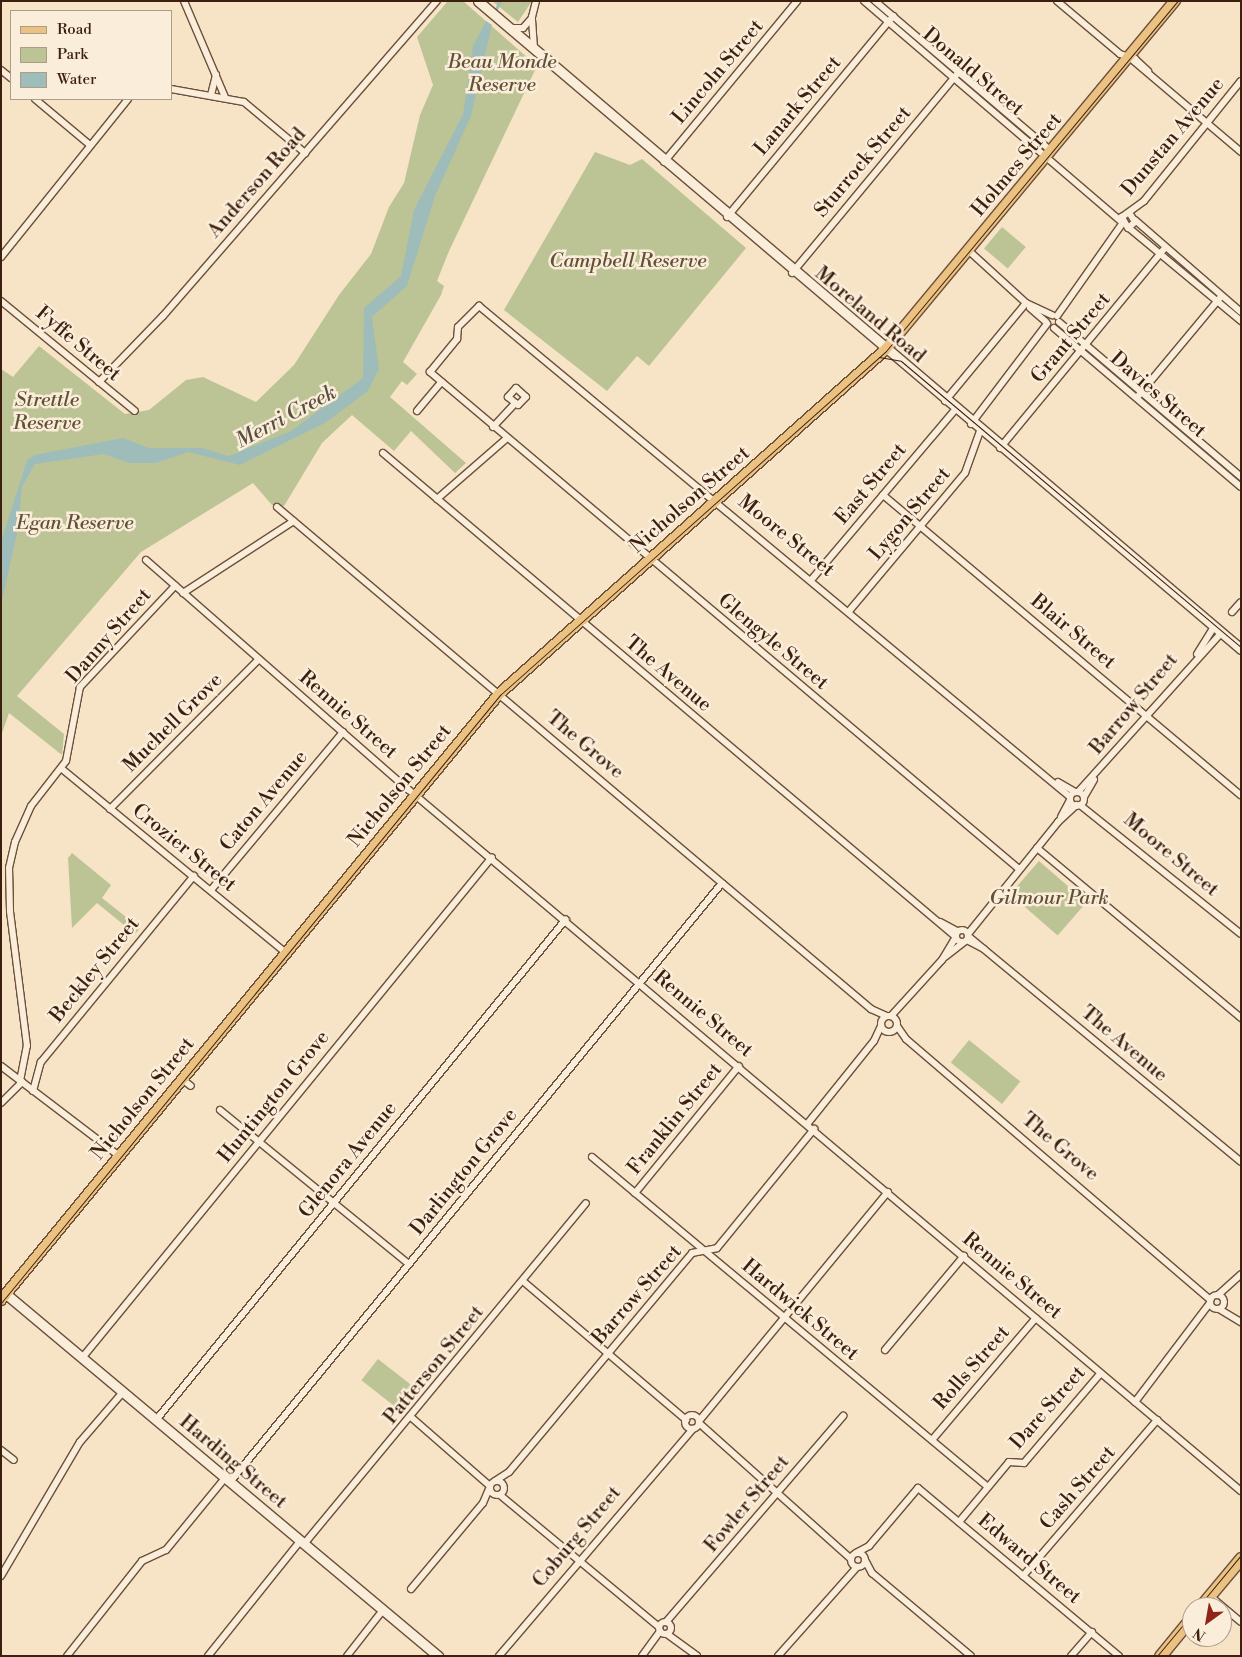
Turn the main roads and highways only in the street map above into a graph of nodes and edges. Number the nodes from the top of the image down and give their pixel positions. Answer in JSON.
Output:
{"nodes":[{"id":1,"x":1175,"y":1,"type":"edge"},
{"id":2,"x":479,"y":2,"type":"edge"},
{"id":3,"x":885,"y":350,"type":"junction"},
{"id":4,"x":1241,"y":649,"type":"edge"},
{"id":5,"x":3,"y":1297,"type":"edge"},
{"id":6,"x":1241,"y":1558,"type":"edge"},
{"id":7,"x":1209,"y":1597,"type":"edge"},
{"id":8,"x":1182,"y":1629,"type":"edge"},
{"id":9,"x":438,"y":1656,"type":"edge"},
{"id":10,"x":1160,"y":1656,"type":"edge"}],
"edges":[{"from":1,"to":3,"type":"main road","name":"Holmes Street"},
{"from":2,"to":3,"type":"main road","name":"Moreland Road"},
{"from":3,"to":4,"type":"main road","name":"Moreland Road"},
{"from":3,"to":5,"type":"main road","name":"Nicholson Street"},
{"from":5,"to":9,"type":"main road","name":"Harding Street"},
{"from":6,"to":7,"type":"highway"},
{"from":8,"to":10,"type":"highway"}]}
